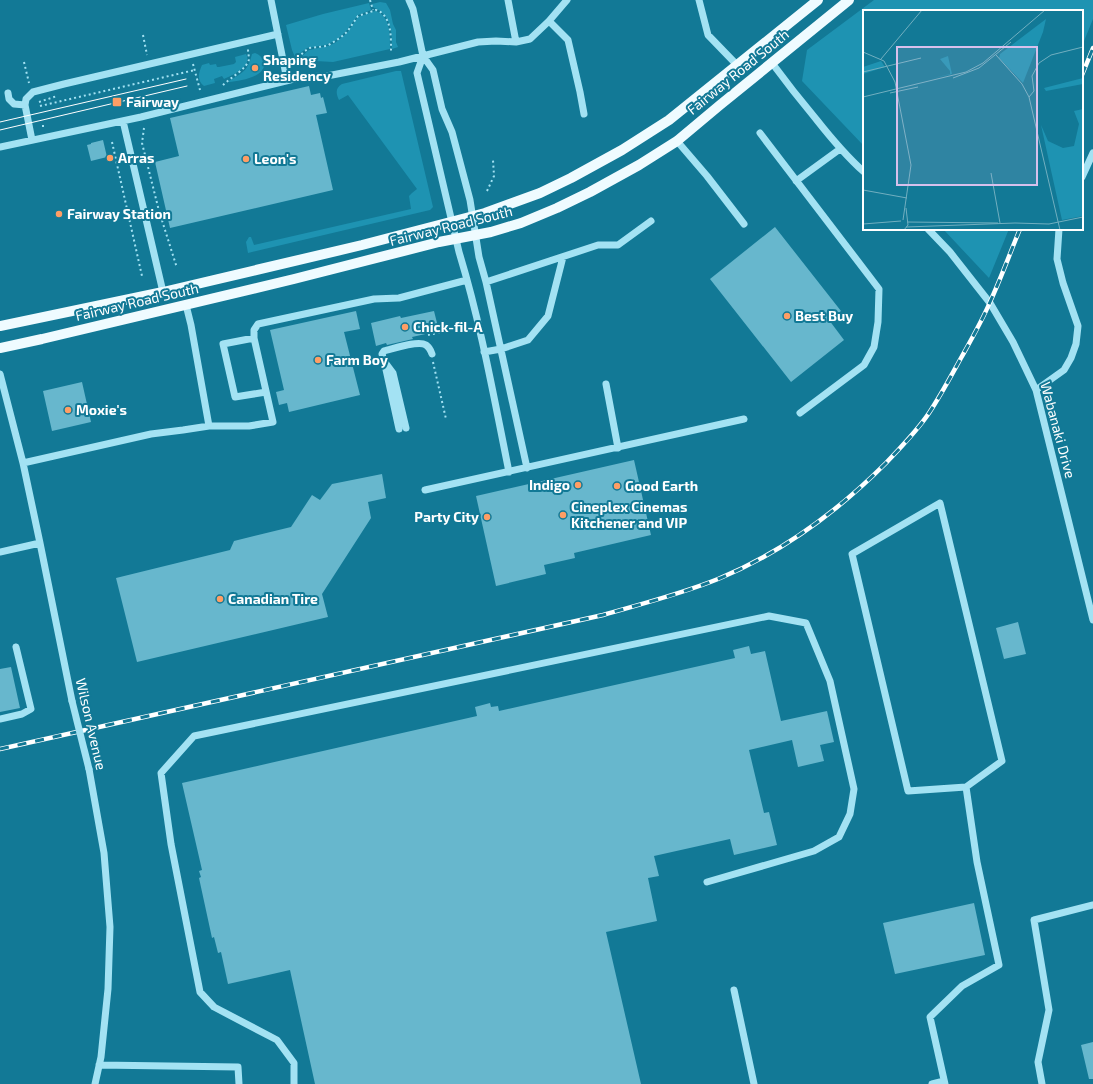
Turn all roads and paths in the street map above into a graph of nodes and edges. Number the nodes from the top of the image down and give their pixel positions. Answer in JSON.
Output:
{"nodes":[{"id":1,"x":270,"y":0,"type":"edge"},
{"id":2,"x":370,"y":0,"type":"edge"},
{"id":3,"x":409,"y":0,"type":"edge"},
{"id":4,"x":508,"y":0,"type":"edge"},
{"id":5,"x":567,"y":0,"type":"edge"},
{"id":6,"x":699,"y":0,"type":"edge"},
{"id":7,"x":818,"y":0,"type":"edge"},
{"id":8,"x":849,"y":0,"type":"edge"},
{"id":9,"x":373,"y":10,"type":"junction"},
{"id":10,"x":549,"y":21,"type":"junction"},
{"id":11,"x":278,"y":34,"type":"junction"},
{"id":12,"x":143,"y":35,"type":"dead end"},
{"id":13,"x":516,"y":42,"type":"junction"},
{"id":14,"x":247,"y":48,"type":"dead end"},
{"id":15,"x":391,"y":51,"type":"dead end"},
{"id":16,"x":147,"y":56,"type":"dead end"},
{"id":17,"x":423,"y":56,"type":"junction"},
{"id":18,"x":294,"y":61,"type":"dead end"},
{"id":19,"x":24,"y":62,"type":"dead end"},
{"id":20,"x":772,"y":63,"type":"junction"},
{"id":21,"x":194,"y":64,"type":"dead end"},
{"id":22,"x":737,"y":66,"type":"junction"},
{"id":23,"x":195,"y":70,"type":"junction"},
{"id":24,"x":287,"y":80,"type":"junction"},
{"id":25,"x":29,"y":83,"type":"dead end"},
{"id":26,"x":223,"y":85,"type":"dead end"},
{"id":27,"x":200,"y":90,"type":"dead end"},
{"id":28,"x":8,"y":93,"type":"dead end"},
{"id":29,"x":25,"y":105,"type":"junction"},
{"id":30,"x":40,"y":106,"type":"dead end"},
{"id":31,"x":584,"y":114,"type":"dead end"},
{"id":32,"x":122,"y":121,"type":"junction"},
{"id":33,"x":144,"y":128,"type":"dead end"},
{"id":34,"x":760,"y":133,"type":"dead end"},
{"id":35,"x":32,"y":140,"type":"junction"},
{"id":36,"x":677,"y":141,"type":"junction"},
{"id":37,"x":112,"y":142,"type":"dead end"},
{"id":38,"x":0,"y":147,"type":"edge"},
{"id":39,"x":840,"y":149,"type":"junction"},
{"id":40,"x":1093,"y":153,"type":"edge"},
{"id":41,"x":493,"y":160,"type":"dead end"},
{"id":42,"x":863,"y":171,"type":"edge"},
{"id":43,"x":1083,"y":175,"type":"edge"},
{"id":44,"x":796,"y":180,"type":"junction"},
{"id":45,"x":487,"y":192,"type":"dead end"},
{"id":46,"x":473,"y":216,"type":"junction"},
{"id":47,"x":452,"y":221,"type":"junction"},
{"id":48,"x":651,"y":221,"type":"dead end"},
{"id":49,"x":744,"y":224,"type":"dead end"},
{"id":50,"x":929,"y":230,"type":"edge"},
{"id":51,"x":1059,"y":230,"type":"edge"},
{"id":52,"x":476,"y":235,"type":"junction"},
{"id":53,"x":456,"y":239,"type":"junction"},
{"id":54,"x":563,"y":257,"type":"junction"},
{"id":55,"x":177,"y":268,"type":"dead end"},
{"id":56,"x":142,"y":276,"type":"dead end"},
{"id":57,"x":467,"y":280,"type":"junction"},
{"id":58,"x":486,"y":282,"type":"junction"},
{"id":59,"x":163,"y":292,"type":"junction"},
{"id":60,"x":186,"y":305,"type":"junction"},
{"id":61,"x":0,"y":326,"type":"edge"},
{"id":62,"x":470,"y":331,"type":"dead end"},
{"id":63,"x":254,"y":338,"type":"junction"},
{"id":64,"x":0,"y":348,"type":"edge"},
{"id":65,"x":501,"y":349,"type":"junction"},
{"id":66,"x":431,"y":352,"type":"junction"},
{"id":67,"x":484,"y":352,"type":"junction"},
{"id":68,"x":0,"y":374,"type":"edge"},
{"id":69,"x":606,"y":384,"type":"dead end"},
{"id":70,"x":1036,"y":390,"type":"junction"},
{"id":71,"x":266,"y":392,"type":"junction"},
{"id":72,"x":800,"y":413,"type":"dead end"},
{"id":73,"x":446,"y":419,"type":"dead end"},
{"id":74,"x":744,"y":419,"type":"dead end"},
{"id":75,"x":209,"y":426,"type":"junction"},
{"id":76,"x":402,"y":428,"type":"dead end"},
{"id":77,"x":618,"y":448,"type":"junction"},
{"id":78,"x":23,"y":463,"type":"junction"},
{"id":79,"x":527,"y":468,"type":"junction"},
{"id":80,"x":510,"y":472,"type":"junction"},
{"id":81,"x":425,"y":490,"type":"dead end"},
{"id":82,"x":40,"y":543,"type":"junction"},
{"id":83,"x":0,"y":552,"type":"edge"},
{"id":84,"x":1093,"y":620,"type":"edge"},
{"id":85,"x":16,"y":647,"type":"dead end"},
{"id":86,"x":0,"y":719,"type":"edge"},
{"id":87,"x":966,"y":787,"type":"junction"},
{"id":88,"x":707,"y":882,"type":"dead end"},
{"id":89,"x":1093,"y":905,"type":"edge"},
{"id":90,"x":734,"y":990,"type":"dead end"},
{"id":91,"x":99,"y":1065,"type":"junction"},
{"id":92,"x":945,"y":1082,"type":"edge"},
{"id":93,"x":95,"y":1084,"type":"edge"},
{"id":94,"x":239,"y":1084,"type":"edge"},
{"id":95,"x":294,"y":1084,"type":"edge"},
{"id":96,"x":754,"y":1084,"type":"edge"},
{"id":97,"x":932,"y":1084,"type":"edge"},
{"id":98,"x":1042,"y":1084,"type":"edge"}],
"edges":[{"from":1,"to":11,"type":"street"},
{"from":2,"to":9,"type":"path"},
{"from":3,"to":17,"type":"street"},
{"from":4,"to":13,"type":"street"},
{"from":5,"to":10,"type":"street"},
{"from":6,"to":22,"type":"street"},
{"from":7,"to":22,"type":"main road","name":"Fairway Road South"},
{"from":8,"to":20,"type":"main road","name":"Fairway Road South"},
{"from":9,"to":15,"type":"path"},
{"from":9,"to":18,"type":"path"},
{"from":10,"to":13,"type":"street"},
{"from":10,"to":31,"type":"street"},
{"from":11,"to":24,"type":"street"},
{"from":11,"to":29,"type":"street"},
{"from":12,"to":16,"type":"path"},
{"from":13,"to":17,"type":"street"},
{"from":14,"to":26,"type":"path"},
{"from":17,"to":24,"type":"street"},
{"from":17,"to":46,"type":"street"},
{"from":17,"to":47,"type":"street"},
{"from":19,"to":25,"type":"path"},
{"from":20,"to":36,"type":"main road","name":"Fairway Road South"},
{"from":20,"to":39,"type":"street"},
{"from":21,"to":23,"type":"path"},
{"from":22,"to":46,"type":"main road","name":"Fairway Road South"},
{"from":23,"to":27,"type":"path"},
{"from":23,"to":30,"type":"path"},
{"from":24,"to":32,"type":"street"},
{"from":28,"to":29,"type":"street"},
{"from":29,"to":35,"type":"street"},
{"from":32,"to":35,"type":"street"},
{"from":32,"to":59,"type":"street"},
{"from":33,"to":55,"type":"path"},
{"from":34,"to":44,"type":"street"},
{"from":35,"to":38,"type":"street"},
{"from":36,"to":49,"type":"street"},
{"from":36,"to":52,"type":"main road","name":"Fairway Road South"},
{"from":37,"to":56,"type":"path"},
{"from":39,"to":42,"type":"street"},
{"from":39,"to":44,"type":"street"},
{"from":40,"to":43,"type":"street"},
{"from":41,"to":45,"type":"path"},
{"from":44,"to":72,"type":"street"},
{"from":46,"to":47,"type":"main road","name":"Fairway Road South"},
{"from":46,"to":52,"type":"street"},
{"from":47,"to":53,"type":"street"},
{"from":47,"to":59,"type":"main road","name":"Fairway Road South"},
{"from":48,"to":54,"type":"street"},
{"from":50,"to":70,"type":"street","name":"Wabanaki Drive"},
{"from":51,"to":70,"type":"street"},
{"from":52,"to":53,"type":"main road","name":"Fairway Road South"},
{"from":52,"to":58,"type":"street"},
{"from":53,"to":57,"type":"street"},
{"from":53,"to":60,"type":"main road","name":"Fairway Road South"},
{"from":54,"to":58,"type":"street"},
{"from":54,"to":65,"type":"street"},
{"from":57,"to":63,"type":"street"},
{"from":57,"to":67,"type":"street"},
{"from":58,"to":65,"type":"street"},
{"from":59,"to":61,"type":"main road","name":"Fairway Road South"},
{"from":60,"to":64,"type":"main road","name":"Fairway Road South"},
{"from":60,"to":75,"type":"street"},
{"from":62,"to":66,"type":"path"},
{"from":63,"to":71,"type":"street"},
{"from":63,"to":71,"type":"street"},
{"from":65,"to":67,"type":"street"},
{"from":65,"to":79,"type":"street"},
{"from":66,"to":73,"type":"path"},
{"from":66,"to":76,"type":"street"},
{"from":67,"to":80,"type":"street"},
{"from":68,"to":78,"type":"street","name":"Wilson Avenue"},
{"from":69,"to":77,"type":"street"},
{"from":70,"to":84,"type":"street","name":"Wabanaki Drive"},
{"from":71,"to":75,"type":"street"},
{"from":74,"to":77,"type":"street"},
{"from":75,"to":78,"type":"street"},
{"from":77,"to":79,"type":"street"},
{"from":78,"to":82,"type":"street","name":"Wilson Avenue"},
{"from":79,"to":80,"type":"street"},
{"from":80,"to":81,"type":"street"},
{"from":82,"to":83,"type":"street"},
{"from":82,"to":91,"type":"street","name":"Wilson Avenue","bridge":true},
{"from":85,"to":86,"type":"street"},
{"from":87,"to":87,"type":"street"},
{"from":87,"to":92,"type":"street"},
{"from":88,"to":95,"type":"street"},
{"from":89,"to":98,"type":"street"},
{"from":90,"to":96,"type":"street"},
{"from":91,"to":93,"type":"street","name":"Wilson Avenue"},
{"from":91,"to":94,"type":"street"},
{"from":92,"to":97,"type":"street"}]}
